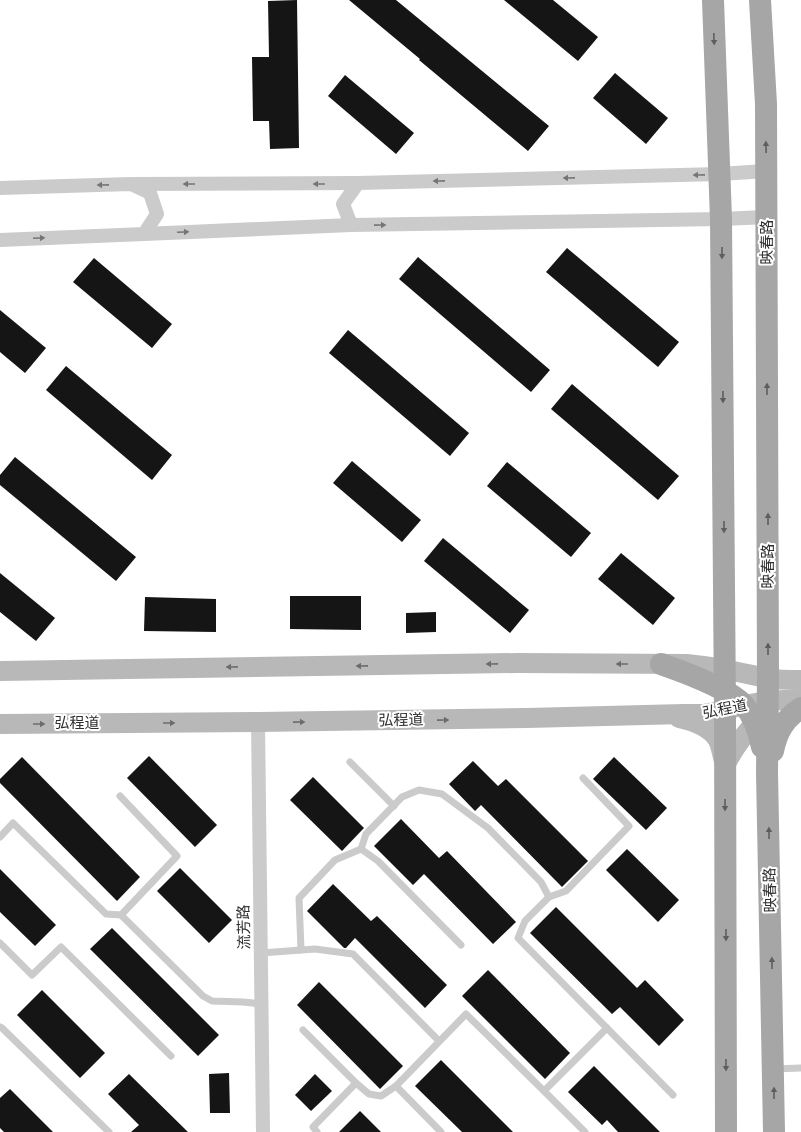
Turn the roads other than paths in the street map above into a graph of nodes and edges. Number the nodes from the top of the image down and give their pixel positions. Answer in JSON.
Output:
{"nodes":[{"id":1,"x":712,"y":0,"type":"edge"},
{"id":2,"x":760,"y":0,"type":"edge"},
{"id":3,"x":766,"y":171,"type":"junction"},
{"id":4,"x":720,"y":174,"type":"junction"},
{"id":5,"x":131,"y":184,"type":"junction"},
{"id":6,"x":358,"y":184,"type":"junction"},
{"id":7,"x":0,"y":188,"type":"edge"},
{"id":8,"x":767,"y":217,"type":"junction"},
{"id":9,"x":721,"y":219,"type":"junction"},
{"id":10,"x":351,"y":225,"type":"junction"},
{"id":11,"x":144,"y":234,"type":"junction"},
{"id":12,"x":0,"y":240,"type":"edge"},
{"id":13,"x":662,"y":664,"type":"junction"},
{"id":14,"x":725,"y":669,"type":"junction"},
{"id":15,"x":0,"y":671,"type":"edge"},
{"id":16,"x":768,"y":679,"type":"junction"},
{"id":17,"x":801,"y":680,"type":"edge"},
{"id":18,"x":801,"y":689,"type":"edge"},
{"id":19,"x":801,"y":698,"type":"edge"},
{"id":20,"x":752,"y":706,"type":"junction"},
{"id":21,"x":801,"y":708,"type":"edge"},
{"id":22,"x":666,"y":715,"type":"junction"},
{"id":23,"x":258,"y":722,"type":"junction"},
{"id":24,"x":0,"y":724,"type":"edge"},
{"id":25,"x":350,"y":762,"type":"dead end"},
{"id":26,"x":725,"y":766,"type":"junction"},
{"id":27,"x":767,"y":772,"type":"junction"},
{"id":28,"x":583,"y":778,"type":"dead end"},
{"id":29,"x":120,"y":796,"type":"dead end"},
{"id":30,"x":394,"y":806,"type":"junction"},
{"id":31,"x":0,"y":837,"type":"edge"},
{"id":32,"x":361,"y":849,"type":"junction"},
{"id":33,"x":549,"y":897,"type":"junction"},
{"id":34,"x":120,"y":915,"type":"junction"},
{"id":35,"x":0,"y":943,"type":"edge"},
{"id":36,"x":462,"y":945,"type":"dead end"},
{"id":37,"x":301,"y":950,"type":"junction"},
{"id":38,"x":261,"y":953,"type":"junction"},
{"id":39,"x":262,"y":1004,"type":"junction"},
{"id":40,"x":0,"y":1027,"type":"edge"},
{"id":41,"x":607,"y":1028,"type":"junction"},
{"id":42,"x":303,"y":1030,"type":"dead end"},
{"id":43,"x":439,"y":1042,"type":"junction"},
{"id":44,"x":171,"y":1056,"type":"dead end"},
{"id":45,"x":774,"y":1068,"type":"junction"},
{"id":46,"x":801,"y":1068,"type":"edge"},
{"id":47,"x":356,"y":1083,"type":"junction"},
{"id":48,"x":396,"y":1086,"type":"junction"},
{"id":49,"x":544,"y":1091,"type":"junction"},
{"id":50,"x":673,"y":1094,"type":"dead end"},
{"id":51,"x":102,"y":1124,"type":"junction"},
{"id":52,"x":101,"y":1132,"type":"edge"},
{"id":53,"x":109,"y":1132,"type":"edge"},
{"id":54,"x":263,"y":1132,"type":"edge"},
{"id":55,"x":317,"y":1132,"type":"edge"},
{"id":56,"x":440,"y":1132,"type":"edge"},
{"id":57,"x":585,"y":1132,"type":"edge"},
{"id":58,"x":726,"y":1132,"type":"edge"},
{"id":59,"x":774,"y":1132,"type":"edge"}],
"edges":[{"from":1,"to":4,"type":"main road","name":"映春路","one_way":true},
{"from":3,"to":2,"type":"main road","name":"映春路","one_way":true},
{"from":3,"to":4,"type":"street"},
{"from":3,"to":8,"type":"main road","name":"映春路"},
{"from":4,"to":6,"type":"street","one_way":true},
{"from":4,"to":9,"type":"main road","name":"映春路"},
{"from":6,"to":5,"type":"street","one_way":true},
{"from":5,"to":7,"type":"street","one_way":true},
{"from":5,"to":11,"type":"street"},
{"from":6,"to":10,"type":"street"},
{"from":8,"to":9,"type":"street"},
{"from":16,"to":8,"type":"main road","name":"映春路","one_way":true},
{"from":10,"to":9,"type":"street","one_way":true},
{"from":9,"to":14,"type":"main road","name":"映春路","one_way":true},
{"from":11,"to":10,"type":"street","one_way":true},
{"from":12,"to":11,"type":"street","one_way":true},
{"from":13,"to":14,"type":"main road","name":"弘程道"},
{"from":13,"to":15,"type":"main road","name":"弘程道","one_way":true},
{"from":13,"to":20,"type":"main road"},
{"from":14,"to":16,"type":"main road","name":"弘程道"},
{"from":14,"to":20,"type":"main road","name":"映春路"},
{"from":16,"to":17,"type":"main road","name":"弘程道"},
{"from":16,"to":20,"type":"main road","name":"映春路"},
{"from":18,"to":20,"type":"main road"},
{"from":19,"to":20,"type":"main road","name":"弘程道"},
{"from":20,"to":22,"type":"main road","name":"弘程道"},
{"from":20,"to":26,"type":"main road","name":"映春路"},
{"from":20,"to":26,"type":"main road"},
{"from":20,"to":27,"type":"main road","name":"映春路"},
{"from":21,"to":27,"type":"main road"},
{"from":23,"to":22,"type":"main road","name":"弘程道","one_way":true},
{"from":22,"to":26,"type":"main road"},
{"from":24,"to":23,"type":"main road","name":"弘程道","one_way":true},
{"from":23,"to":38,"type":"street","name":"流芳路"},
{"from":25,"to":30,"type":"lane"},
{"from":26,"to":58,"type":"main road","name":"映春路","one_way":true},
{"from":45,"to":27,"type":"main road","name":"映春路","one_way":true},
{"from":28,"to":33,"type":"lane"},
{"from":29,"to":34,"type":"lane"},
{"from":30,"to":32,"type":"lane"},
{"from":30,"to":33,"type":"lane"},
{"from":31,"to":34,"type":"lane"},
{"from":32,"to":36,"type":"lane"},
{"from":32,"to":37,"type":"lane"},
{"from":33,"to":41,"type":"lane"},
{"from":34,"to":39,"type":"lane"},
{"from":35,"to":44,"type":"lane"},
{"from":37,"to":38,"type":"lane"},
{"from":37,"to":43,"type":"lane"},
{"from":38,"to":39,"type":"street","name":"流芳路"},
{"from":39,"to":54,"type":"street","name":"流芳路"},
{"from":40,"to":51,"type":"lane"},
{"from":41,"to":49,"type":"lane"},
{"from":41,"to":50,"type":"lane"},
{"from":42,"to":47,"type":"lane"},
{"from":43,"to":48,"type":"lane"},
{"from":43,"to":49,"type":"lane"},
{"from":45,"to":46,"type":"lane"},
{"from":59,"to":45,"type":"main road","name":"映春路","one_way":true},
{"from":47,"to":48,"type":"lane"},
{"from":47,"to":55,"type":"lane"},
{"from":48,"to":56,"type":"lane"},
{"from":49,"to":57,"type":"lane"},
{"from":51,"to":52,"type":"lane"},
{"from":51,"to":53,"type":"lane"}]}
